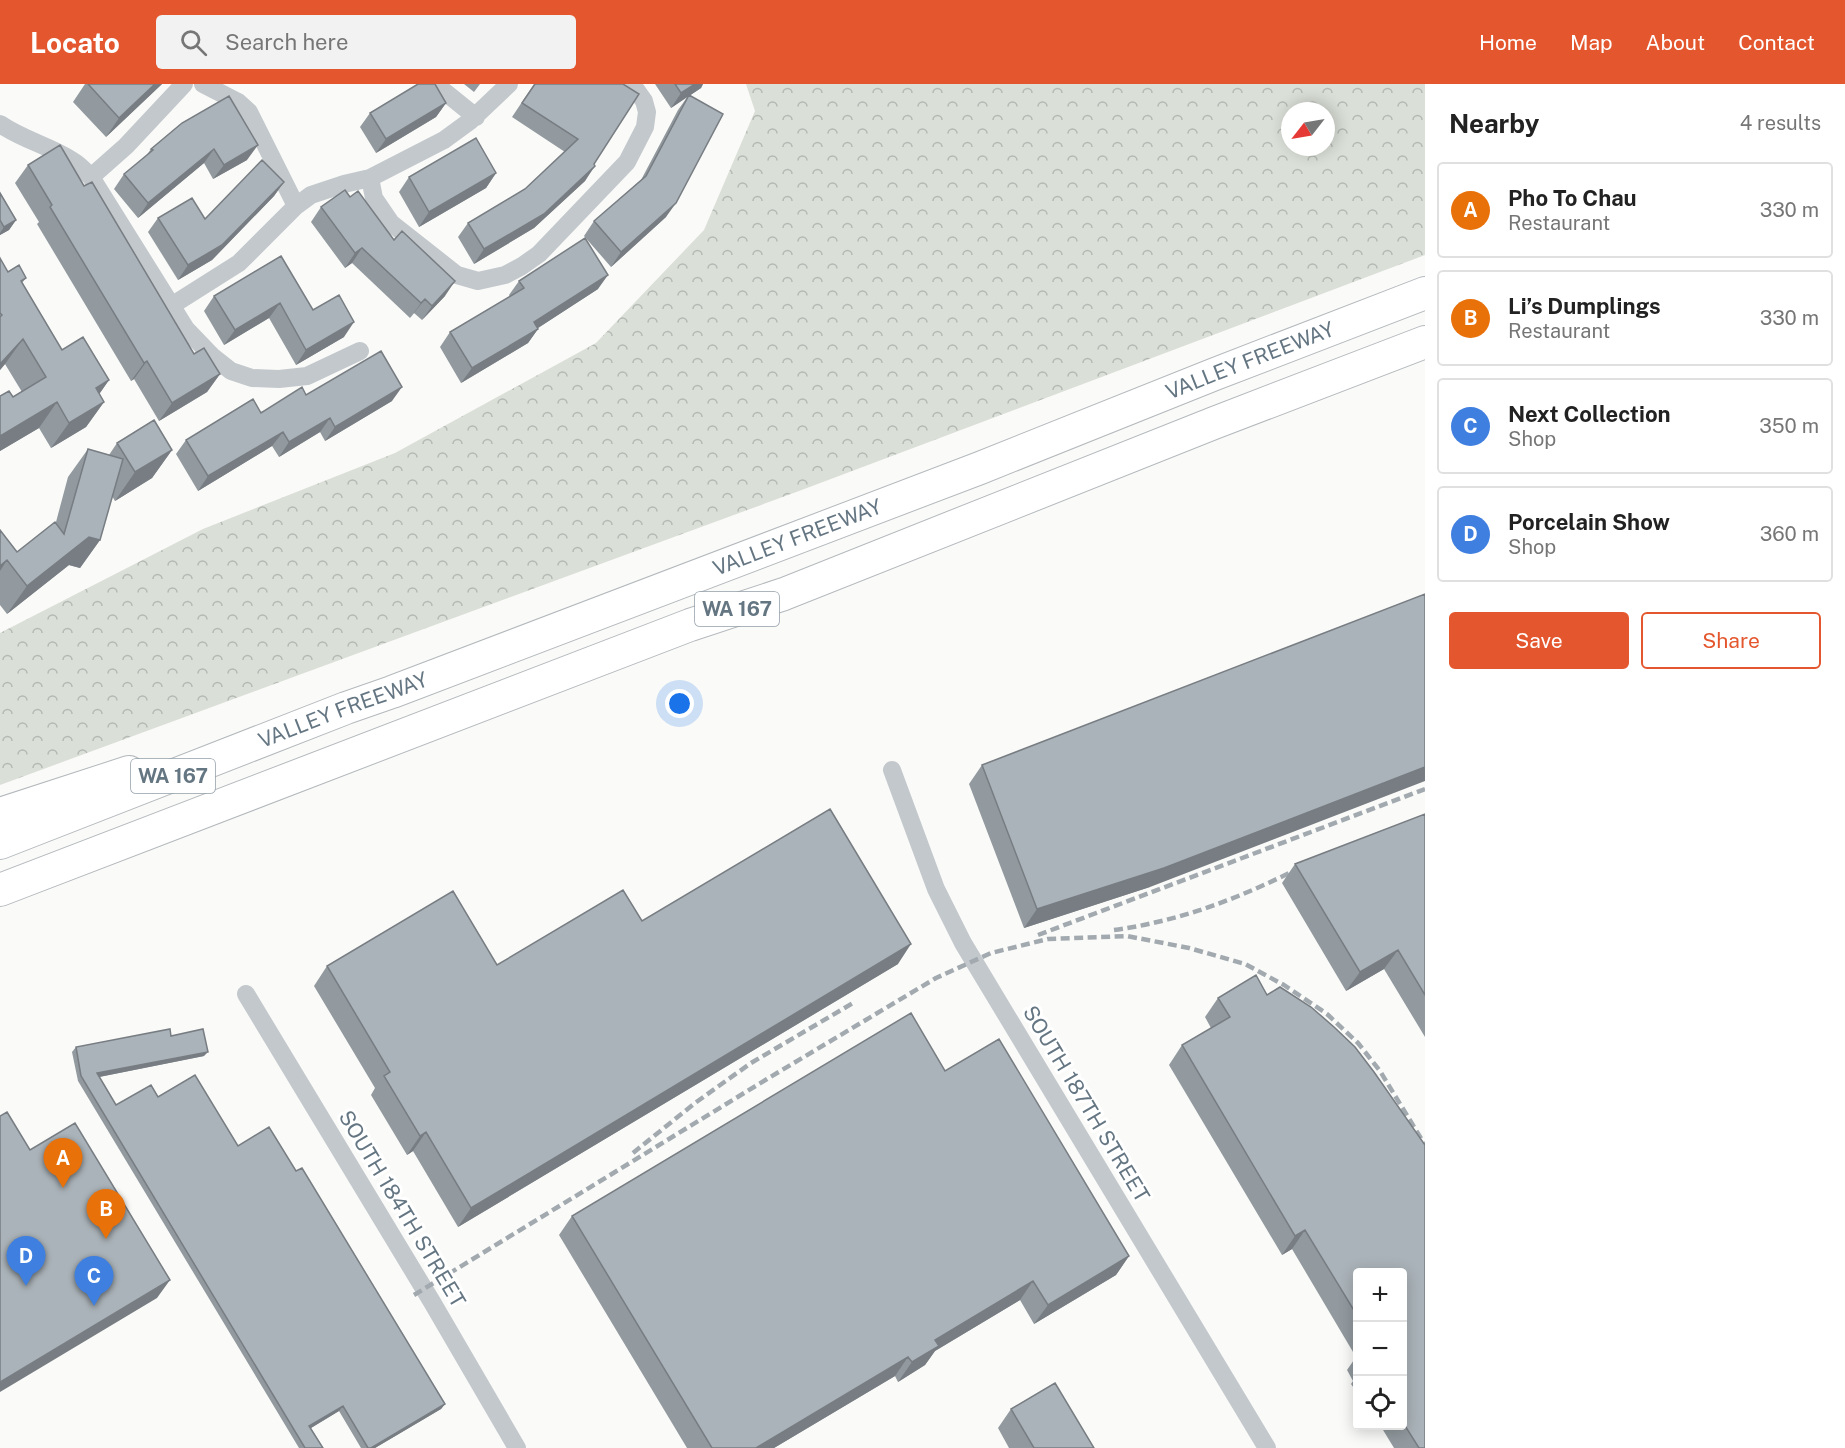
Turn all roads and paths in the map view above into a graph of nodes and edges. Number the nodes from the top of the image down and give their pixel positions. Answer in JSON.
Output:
{"nodes":[{"id":1,"x":184,"y":84,"type":"edge"},
{"id":2,"x":203,"y":84,"type":"edge"},
{"id":3,"x":435,"y":84,"type":"edge"},
{"id":4,"x":509,"y":84,"type":"edge"},
{"id":5,"x":632,"y":84,"type":"edge"},
{"id":6,"x":476,"y":117,"type":"junction"},
{"id":7,"x":0,"y":124,"type":"edge"},
{"id":8,"x":91,"y":177,"type":"junction"},
{"id":9,"x":370,"y":178,"type":"junction"},
{"id":10,"x":296,"y":206,"type":"junction"},
{"id":11,"x":1425,"y":293,"type":"edge"},
{"id":12,"x":171,"y":306,"type":"junction"},
{"id":13,"x":1425,"y":308,"type":"edge"},
{"id":14,"x":1425,"y":342,"type":"edge"},
{"id":15,"x":360,"y":351,"type":"dead end"},
{"id":16,"x":346,"y":708,"type":"junction"},
{"id":17,"x":892,"y":770,"type":"dead end"},
{"id":18,"x":0,"y":814,"type":"edge"},
{"id":19,"x":0,"y":843,"type":"edge"},
{"id":20,"x":0,"y":857,"type":"edge"},
{"id":21,"x":0,"y":890,"type":"edge"},
{"id":22,"x":246,"y":994,"type":"dead end"},
{"id":23,"x":517,"y":1448,"type":"edge"},
{"id":24,"x":1267,"y":1448,"type":"edge"}],
"edges":[{"from":1,"to":8,"type":"street"},
{"from":2,"to":10,"type":"street"},
{"from":3,"to":6,"type":"street"},
{"from":4,"to":6,"type":"street"},
{"from":5,"to":9,"type":"street"},
{"from":6,"to":9,"type":"street"},
{"from":7,"to":8,"type":"street"},
{"from":8,"to":12,"type":"street"},
{"from":9,"to":10,"type":"street"},
{"from":10,"to":12,"type":"street"},
{"from":11,"to":16,"type":"highway","name":"VALLEY FREEWAY","number":"WA 167"},
{"from":12,"to":15,"type":"street"},
{"from":13,"to":20,"type":"highway"},
{"from":14,"to":21,"type":"highway","number":"WA 167"},
{"from":16,"to":18,"type":"highway"},
{"from":16,"to":19,"type":"highway","name":"VALLEY FREEWAY","number":"WA 167"},
{"from":17,"to":24,"type":"street","name":"SOUTH 187TH STREET"},
{"from":22,"to":23,"type":"street","name":"SOUTH 184TH STREET"}]}
